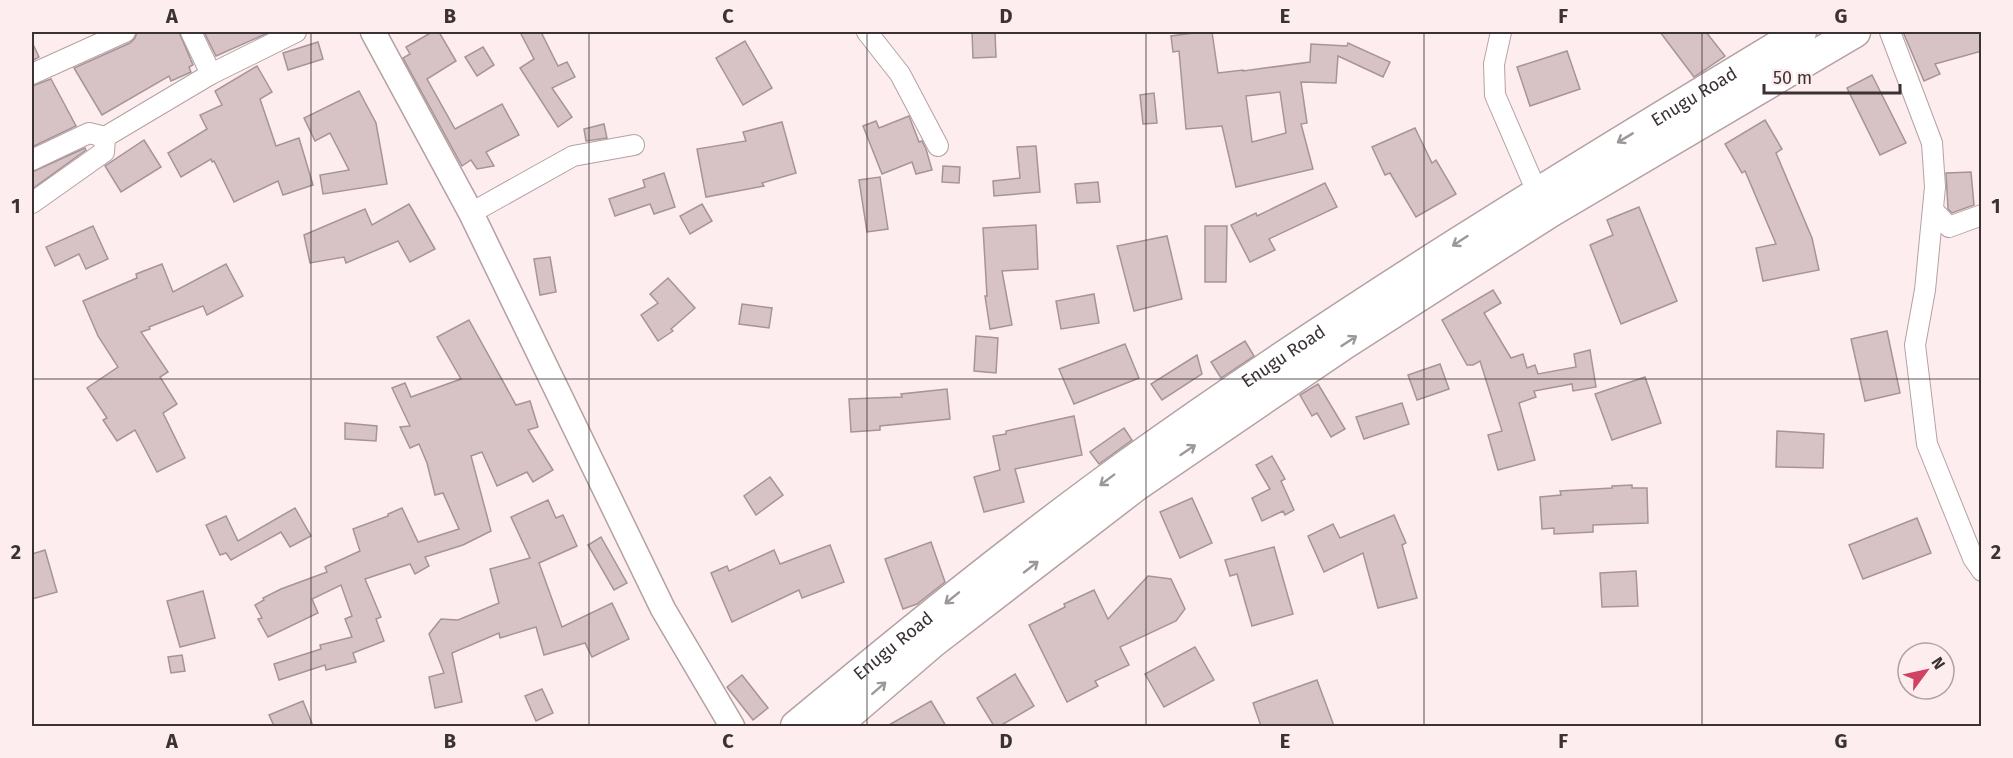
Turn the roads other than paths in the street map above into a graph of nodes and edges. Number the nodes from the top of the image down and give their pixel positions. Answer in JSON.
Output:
{"nodes":[{"id":1,"x":125,"y":32,"type":"edge"},
{"id":2,"x":191,"y":32,"type":"edge"},
{"id":3,"x":296,"y":32,"type":"edge"},
{"id":4,"x":373,"y":32,"type":"edge"},
{"id":5,"x":867,"y":32,"type":"edge"},
{"id":6,"x":1501,"y":32,"type":"edge"},
{"id":7,"x":1801,"y":32,"type":"edge"},
{"id":8,"x":1855,"y":32,"type":"edge"},
{"id":9,"x":1890,"y":32,"type":"edge"},
{"id":10,"x":32,"y":74,"type":"edge"},
{"id":11,"x":211,"y":74,"type":"junction"},
{"id":12,"x":105,"y":137,"type":"junction"},
{"id":13,"x":634,"y":145,"type":"dead end"},
{"id":14,"x":938,"y":146,"type":"dead end"},
{"id":15,"x":32,"y":160,"type":"edge"},
{"id":16,"x":1537,"y":192,"type":"junction"},
{"id":17,"x":32,"y":203,"type":"edge"},
{"id":18,"x":1933,"y":210,"type":"junction"},
{"id":19,"x":471,"y":213,"type":"junction"},
{"id":20,"x":1982,"y":215,"type":"edge"},
{"id":21,"x":1982,"y":571,"type":"edge"},
{"id":22,"x":732,"y":726,"type":"edge"},
{"id":23,"x":796,"y":726,"type":"edge"},
{"id":24,"x":835,"y":726,"type":"edge"}],
"edges":[{"from":1,"to":10,"type":"street"},
{"from":2,"to":11,"type":"street"},
{"from":3,"to":11,"type":"street"},
{"from":4,"to":19,"type":"street"},
{"from":5,"to":14,"type":"street"},
{"from":6,"to":16,"type":"street"},
{"from":7,"to":16,"type":"main road","name":"Enugu Road","one_way":true},
{"from":24,"to":8,"type":"main road","one_way":true},
{"from":9,"to":18,"type":"street"},
{"from":11,"to":12,"type":"street"},
{"from":12,"to":15,"type":"street"},
{"from":12,"to":17,"type":"street"},
{"from":13,"to":19,"type":"street"},
{"from":16,"to":23,"type":"main road","name":"Enugu Road","one_way":true},
{"from":18,"to":20,"type":"street"},
{"from":18,"to":21,"type":"street"},
{"from":19,"to":22,"type":"street"}]}
